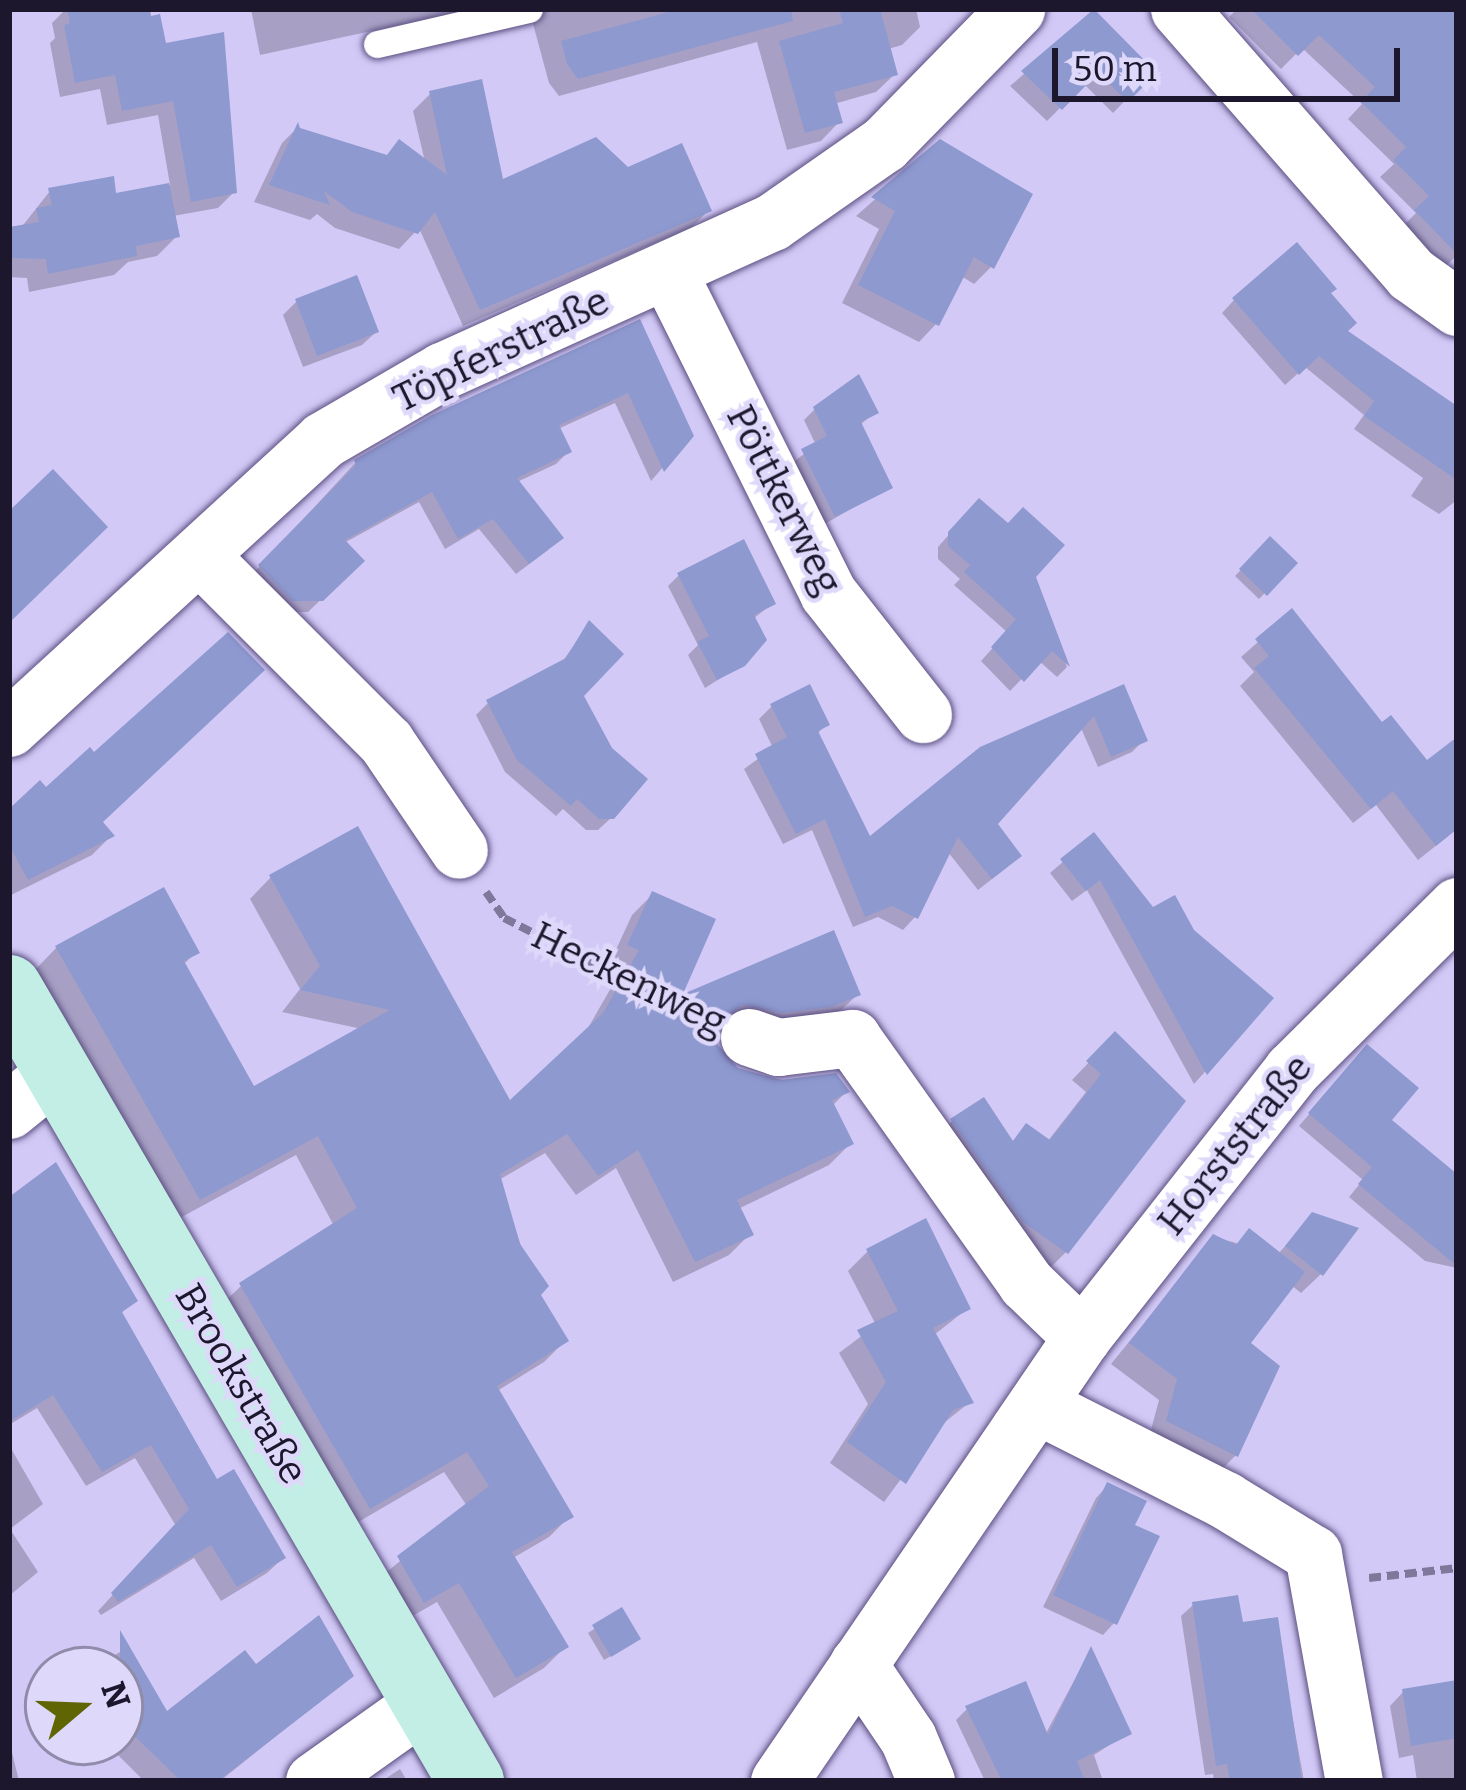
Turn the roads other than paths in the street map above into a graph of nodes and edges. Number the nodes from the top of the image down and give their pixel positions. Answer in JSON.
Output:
{"nodes":[{"id":1,"x":529,"y":9,"type":"edge"},
{"id":2,"x":1016,"y":9,"type":"edge"},
{"id":3,"x":1179,"y":9,"type":"edge"},
{"id":4,"x":377,"y":44,"type":"dead end"},
{"id":5,"x":668,"y":272,"type":"junction"},
{"id":6,"x":1457,"y":307,"type":"edge"},
{"id":7,"x":199,"y":555,"type":"junction"},
{"id":8,"x":923,"y":714,"type":"dead end"},
{"id":9,"x":9,"y":728,"type":"edge"},
{"id":10,"x":459,"y":850,"type":"road end"},
{"id":11,"x":1457,"y":905,"type":"edge"},
{"id":12,"x":9,"y":988,"type":"edge"},
{"id":13,"x":749,"y":1037,"type":"road end"},
{"id":14,"x":33,"y":1090,"type":"edge"},
{"id":15,"x":1082,"y":1336,"type":"junction"},
{"id":16,"x":1037,"y":1405,"type":"junction"},
{"id":17,"x":858,"y":1664,"type":"junction"},
{"id":18,"x":425,"y":1702,"type":"junction"},
{"id":19,"x":314,"y":1781,"type":"edge"},
{"id":20,"x":471,"y":1781,"type":"edge"},
{"id":21,"x":779,"y":1781,"type":"edge"},
{"id":22,"x":926,"y":1781,"type":"edge"},
{"id":23,"x":1354,"y":1781,"type":"edge"}],
"edges":[{"from":1,"to":4,"type":"lane"},
{"from":2,"to":5,"type":"street","name":"Töpferstraße"},
{"from":3,"to":6,"type":"street"},
{"from":5,"to":7,"type":"street","name":"Töpferstraße"},
{"from":5,"to":8,"type":"street","name":"Pöttkerweg"},
{"from":7,"to":9,"type":"street","name":"Töpferstraße"},
{"from":7,"to":10,"type":"street"},
{"from":11,"to":15,"type":"street","name":"Horststraße"},
{"from":12,"to":14,"type":"main road","name":"Brookstraße"},
{"from":13,"to":15,"type":"street","name":"Heckenweg"},
{"from":14,"to":18,"type":"main road","name":"Brookstraße"},
{"from":15,"to":16,"type":"street","name":"Horststraße"},
{"from":16,"to":17,"type":"street","name":"Horststraße"},
{"from":16,"to":23,"type":"street"},
{"from":17,"to":21,"type":"street","name":"Horststraße"},
{"from":17,"to":22,"type":"street"},
{"from":18,"to":19,"type":"street"},
{"from":18,"to":20,"type":"main road","name":"Brookstraße"}]}
